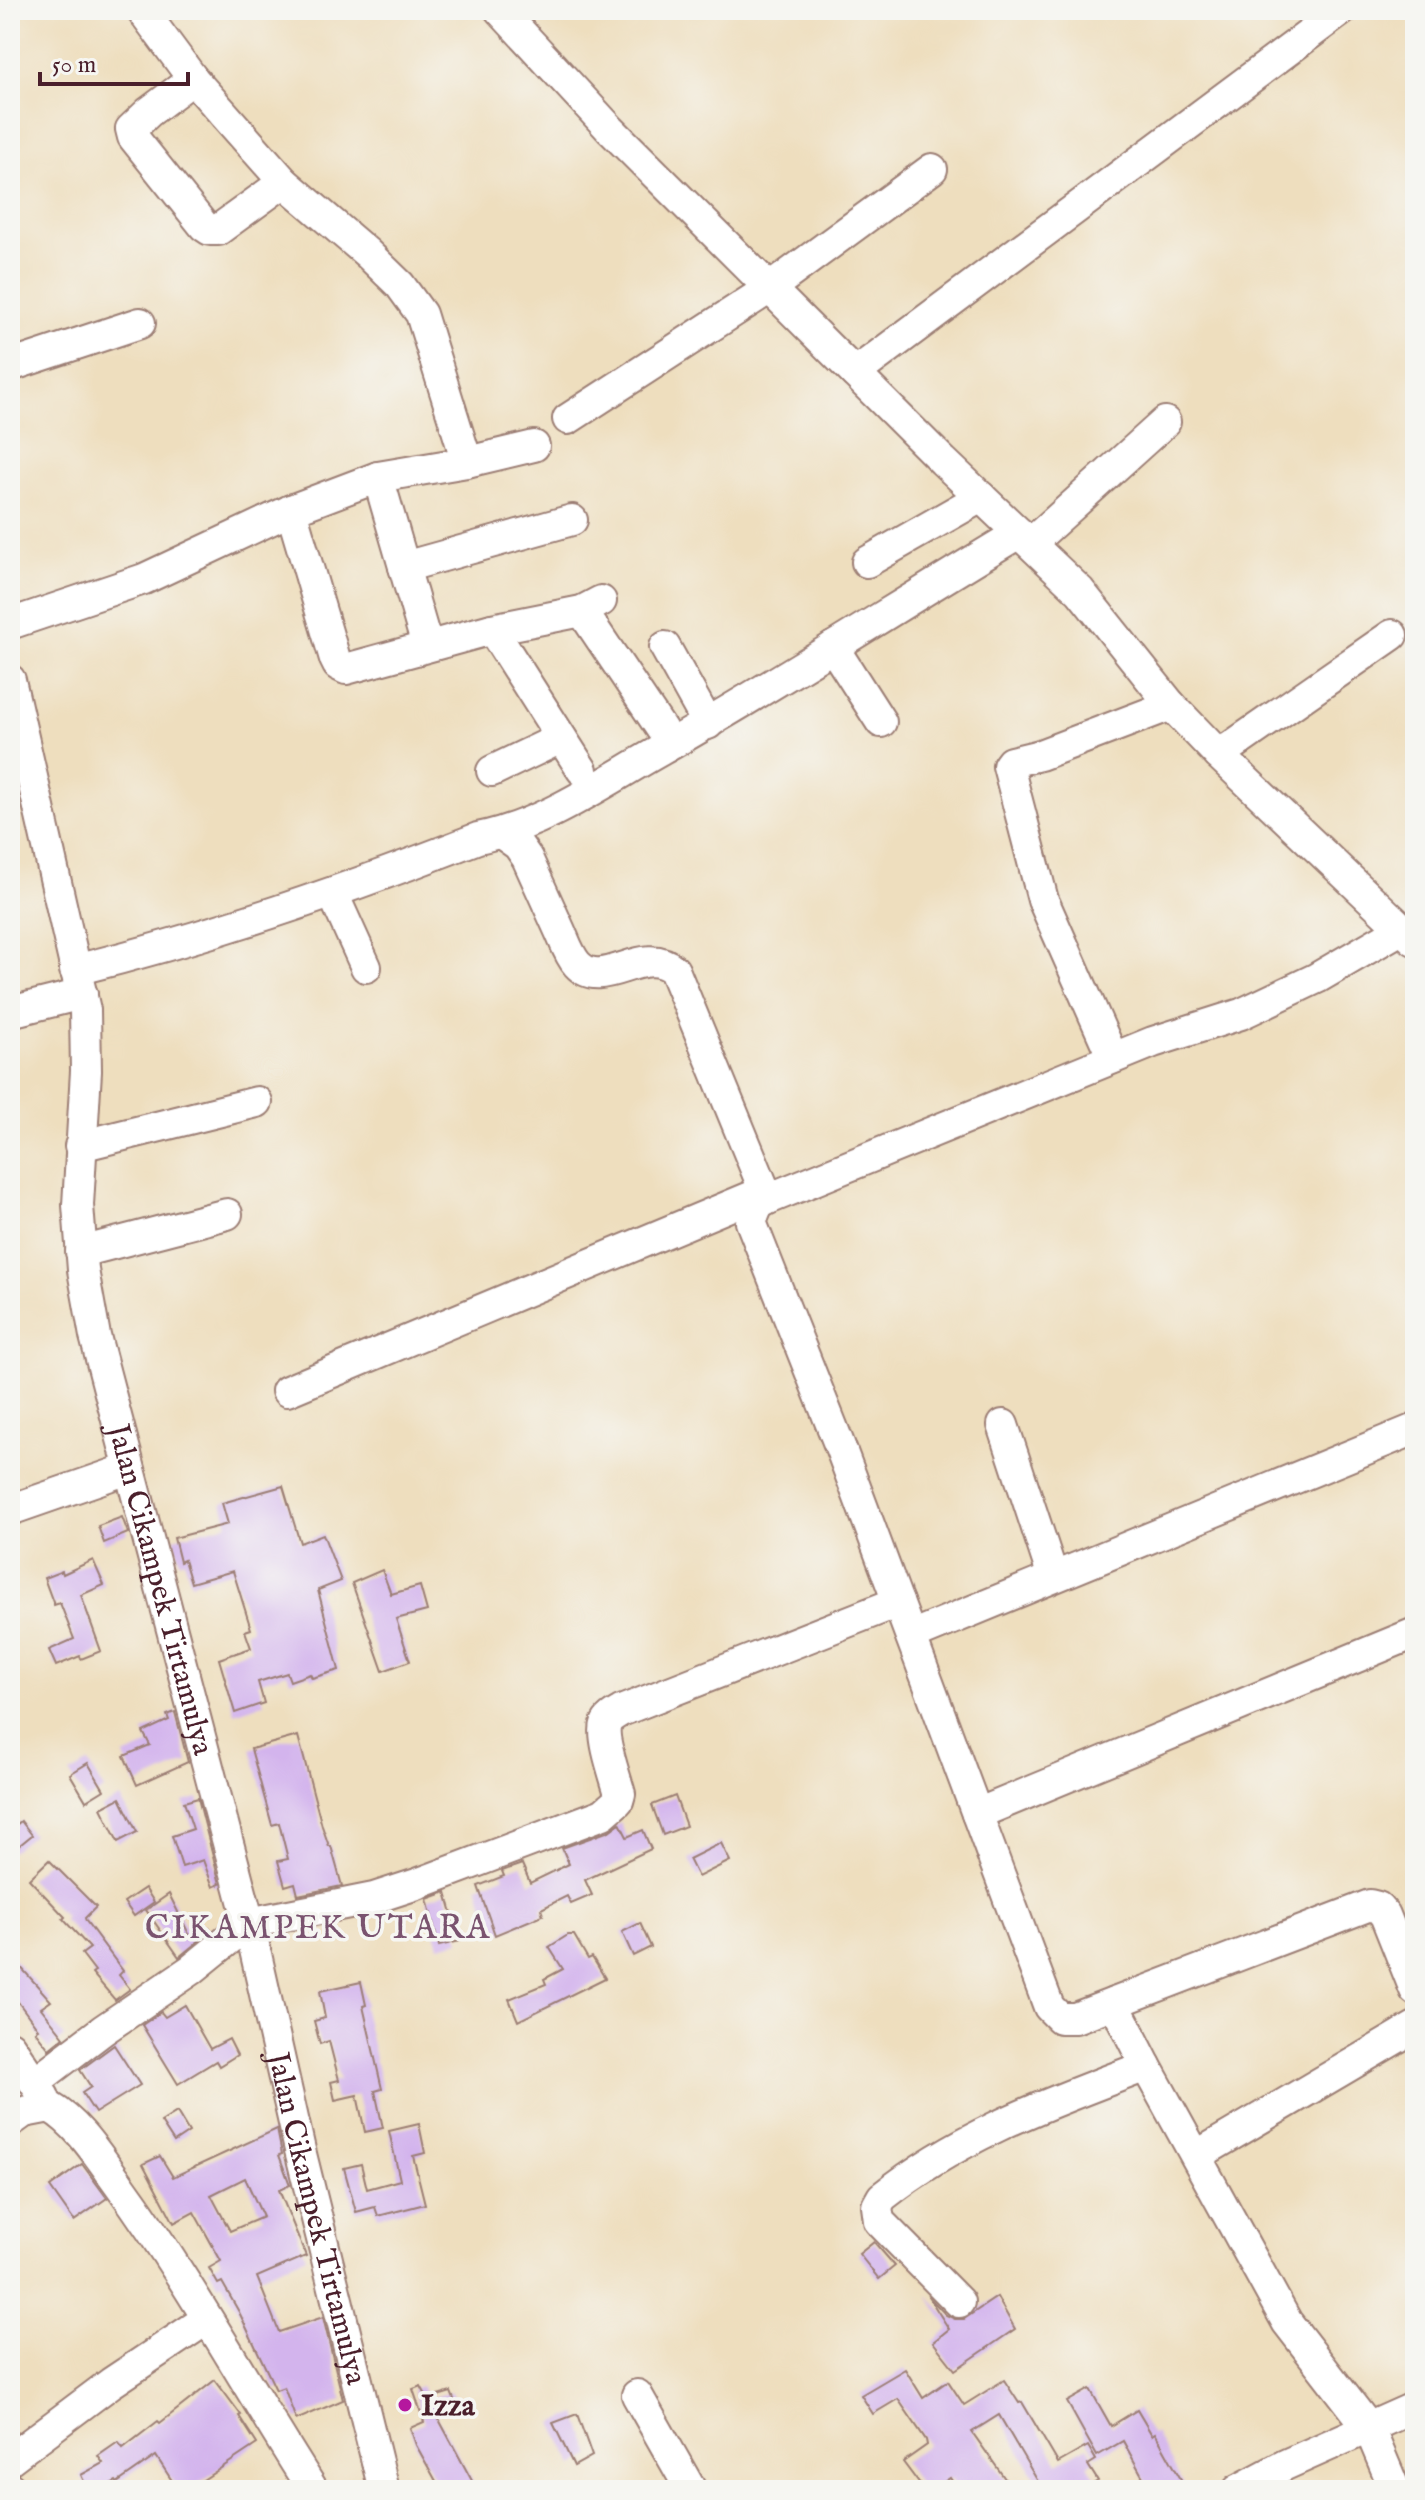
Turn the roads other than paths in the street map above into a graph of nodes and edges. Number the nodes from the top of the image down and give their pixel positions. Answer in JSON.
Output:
{"nodes":[{"id":1,"x":142,"y":10,"type":"edge"},
{"id":2,"x":500,"y":10,"type":"edge"},
{"id":3,"x":1342,"y":10,"type":"edge"},
{"id":4,"x":193,"y":79,"type":"junction"},
{"id":5,"x":932,"y":169,"type":"dead end"},
{"id":6,"x":284,"y":182,"type":"junction"},
{"id":7,"x":770,"y":288,"type":"junction"},
{"id":8,"x":140,"y":323,"type":"dead end"},
{"id":9,"x":10,"y":366,"type":"edge"},
{"id":10,"x":855,"y":373,"type":"junction"},
{"id":11,"x":568,"y":419,"type":"dead end"},
{"id":12,"x":1165,"y":422,"type":"dead end"},
{"id":13,"x":534,"y":446,"type":"dead end"},
{"id":14,"x":467,"y":462,"type":"junction"},
{"id":15,"x":378,"y":477,"type":"junction"},
{"id":16,"x":981,"y":497,"type":"junction"},
{"id":17,"x":291,"y":510,"type":"junction"},
{"id":18,"x":572,"y":520,"type":"dead end"},
{"id":19,"x":1025,"y":538,"type":"junction"},
{"id":20,"x":867,"y":562,"type":"dead end"},
{"id":21,"x":404,"y":567,"type":"junction"},
{"id":22,"x":10,"y":624,"type":"edge"},
{"id":23,"x":492,"y":629,"type":"junction"},
{"id":24,"x":1392,"y":635,"type":"dead end"},
{"id":25,"x":427,"y":646,"type":"junction"},
{"id":26,"x":665,"y":647,"type":"dead end"},
{"id":27,"x":833,"y":647,"type":"junction"},
{"id":28,"x":10,"y":680,"type":"edge"},
{"id":29,"x":1171,"y":705,"type":"junction"},
{"id":30,"x":881,"y":722,"type":"dead end"},
{"id":31,"x":708,"y":724,"type":"junction"},
{"id":32,"x":662,"y":730,"type":"dead end"},
{"id":33,"x":561,"y":738,"type":"junction"},
{"id":34,"x":1219,"y":755,"type":"junction"},
{"id":35,"x":582,"y":770,"type":"dead end"},
{"id":36,"x":492,"y":771,"type":"dead end"},
{"id":37,"x":501,"y":833,"type":"junction"},
{"id":38,"x":333,"y":894,"type":"junction"},
{"id":39,"x":1408,"y":936,"type":"edge"},
{"id":40,"x":366,"y":967,"type":"dead end"},
{"id":41,"x":78,"y":982,"type":"junction"},
{"id":42,"x":10,"y":1012,"type":"edge"},
{"id":43,"x":1113,"y":1058,"type":"junction"},
{"id":44,"x":257,"y":1102,"type":"dead end"},
{"id":45,"x":80,"y":1146,"type":"junction"},
{"id":46,"x":766,"y":1195,"type":"junction"},
{"id":47,"x":227,"y":1214,"type":"dead end"},
{"id":48,"x":81,"y":1252,"type":"junction"},
{"id":49,"x":287,"y":1391,"type":"dead end"},
{"id":50,"x":1003,"y":1425,"type":"dead end"},
{"id":51,"x":1415,"y":1429,"type":"edge"},
{"id":52,"x":128,"y":1469,"type":"junction"},
{"id":53,"x":10,"y":1510,"type":"edge"},
{"id":54,"x":1053,"y":1577,"type":"junction"},
{"id":55,"x":898,"y":1602,"type":"junction"},
{"id":56,"x":1415,"y":1633,"type":"edge"},
{"id":57,"x":911,"y":1636,"type":"junction"},
{"id":58,"x":977,"y":1814,"type":"junction"},
{"id":59,"x":249,"y":1923,"type":"junction"},
{"id":60,"x":1415,"y":1990,"type":"edge"},
{"id":61,"x":1114,"y":2003,"type":"junction"},
{"id":62,"x":1415,"y":2027,"type":"edge"},
{"id":63,"x":10,"y":2046,"type":"edge"},
{"id":64,"x":1146,"y":2066,"type":"junction"},
{"id":65,"x":43,"y":2094,"type":"junction"},
{"id":66,"x":10,"y":2122,"type":"edge"},
{"id":67,"x":1196,"y":2156,"type":"junction"},
{"id":68,"x":959,"y":2302,"type":"dead end"},
{"id":69,"x":207,"y":2319,"type":"junction"},
{"id":70,"x":637,"y":2395,"type":"dead end"},
{"id":71,"x":1415,"y":2407,"type":"edge"},
{"id":72,"x":1369,"y":2428,"type":"junction"},
{"id":73,"x":10,"y":2459,"type":"edge"},
{"id":74,"x":313,"y":2490,"type":"edge"},
{"id":75,"x":384,"y":2490,"type":"edge"},
{"id":76,"x":691,"y":2490,"type":"edge"},
{"id":77,"x":1238,"y":2490,"type":"edge"},
{"id":78,"x":1395,"y":2490,"type":"edge"}],
"edges":[{"from":1,"to":4,"type":"street"},
{"from":2,"to":7,"type":"street"},
{"from":3,"to":10,"type":"street"},
{"from":4,"to":6,"type":"street"},
{"from":4,"to":6,"type":"street"},
{"from":5,"to":7,"type":"street"},
{"from":6,"to":14,"type":"street"},
{"from":7,"to":10,"type":"street"},
{"from":7,"to":11,"type":"street"},
{"from":8,"to":9,"type":"street"},
{"from":10,"to":16,"type":"street"},
{"from":12,"to":19,"type":"street"},
{"from":13,"to":14,"type":"street"},
{"from":14,"to":15,"type":"street"},
{"from":15,"to":17,"type":"street"},
{"from":15,"to":21,"type":"street"},
{"from":16,"to":19,"type":"street"},
{"from":16,"to":20,"type":"street"},
{"from":17,"to":22,"type":"street"},
{"from":17,"to":25,"type":"street"},
{"from":18,"to":21,"type":"street"},
{"from":19,"to":27,"type":"street"},
{"from":19,"to":29,"type":"street"},
{"from":21,"to":25,"type":"street"},
{"from":23,"to":25,"type":"street"},
{"from":23,"to":32,"type":"street"},
{"from":23,"to":33,"type":"street"},
{"from":24,"to":34,"type":"street"},
{"from":26,"to":31,"type":"street"},
{"from":27,"to":30,"type":"street"},
{"from":27,"to":31,"type":"street"},
{"from":28,"to":41,"type":"street","name":"Jalan Cikampek Tirtamulya"},
{"from":29,"to":34,"type":"street"},
{"from":29,"to":43,"type":"street"},
{"from":31,"to":37,"type":"street"},
{"from":33,"to":35,"type":"street"},
{"from":33,"to":36,"type":"street"},
{"from":34,"to":39,"type":"street"},
{"from":37,"to":38,"type":"street"},
{"from":37,"to":46,"type":"street"},
{"from":38,"to":40,"type":"street"},
{"from":38,"to":41,"type":"street"},
{"from":39,"to":43,"type":"street"},
{"from":41,"to":42,"type":"street"},
{"from":41,"to":45,"type":"street","name":"Jalan Cikampek Tirtamulya"},
{"from":43,"to":46,"type":"street"},
{"from":44,"to":45,"type":"street"},
{"from":45,"to":48,"type":"street","name":"Jalan Cikampek Tirtamulya"},
{"from":46,"to":49,"type":"street"},
{"from":46,"to":55,"type":"street"},
{"from":47,"to":48,"type":"street"},
{"from":48,"to":52,"type":"street","name":"Jalan Cikampek Tirtamulya"},
{"from":50,"to":54,"type":"street"},
{"from":51,"to":54,"type":"street"},
{"from":52,"to":53,"type":"street"},
{"from":52,"to":59,"type":"street","name":"Jalan Cikampek Tirtamulya"},
{"from":54,"to":57,"type":"street"},
{"from":55,"to":57,"type":"street"},
{"from":55,"to":59,"type":"street"},
{"from":56,"to":58,"type":"street"},
{"from":57,"to":58,"type":"street"},
{"from":58,"to":61,"type":"street"},
{"from":59,"to":65,"type":"street"},
{"from":59,"to":75,"type":"street","name":"Jalan Cikampek Tirtamulya"},
{"from":60,"to":61,"type":"street"},
{"from":61,"to":64,"type":"street"},
{"from":62,"to":67,"type":"street"},
{"from":63,"to":65,"type":"street"},
{"from":64,"to":67,"type":"street"},
{"from":64,"to":68,"type":"street"},
{"from":65,"to":66,"type":"street"},
{"from":65,"to":69,"type":"street"},
{"from":67,"to":72,"type":"street"},
{"from":69,"to":73,"type":"street"},
{"from":69,"to":74,"type":"street"},
{"from":70,"to":76,"type":"street"},
{"from":71,"to":72,"type":"street"},
{"from":72,"to":77,"type":"street"},
{"from":72,"to":78,"type":"street"}]}
